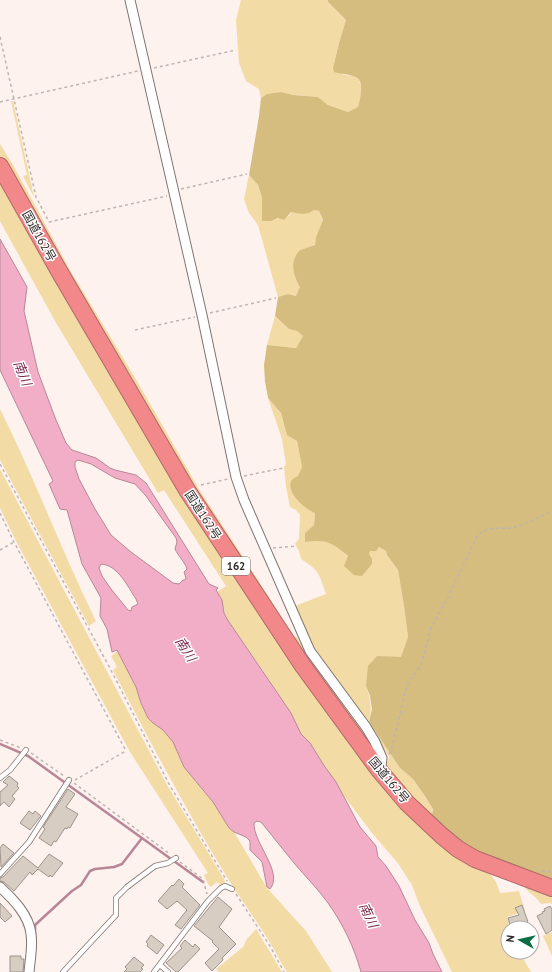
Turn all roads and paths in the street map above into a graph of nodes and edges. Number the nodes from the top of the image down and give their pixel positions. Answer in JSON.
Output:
{"nodes":[{"id":1,"x":130,"y":0,"type":"edge"},
{"id":2,"x":0,"y":37,"type":"edge"},
{"id":3,"x":236,"y":50,"type":"dead end"},
{"id":4,"x":145,"y":70,"type":"junction"},
{"id":5,"x":14,"y":99,"type":"junction"},
{"id":6,"x":0,"y":102,"type":"edge"},
{"id":7,"x":0,"y":166,"type":"edge"},
{"id":8,"x":247,"y":174,"type":"dead end"},
{"id":9,"x":174,"y":192,"type":"junction"},
{"id":10,"x":0,"y":464,"type":"edge"},
{"id":11,"x":283,"y":468,"type":"dead end"},
{"id":12,"x":236,"y":477,"type":"junction"},
{"id":13,"x":201,"y":485,"type":"dead end"},
{"id":14,"x":552,"y":511,"type":"edge"},
{"id":15,"x":0,"y":513,"type":"edge"},
{"id":16,"x":14,"y":542,"type":"junction"},
{"id":17,"x":296,"y":546,"type":"dead end"},
{"id":18,"x":0,"y":550,"type":"edge"},
{"id":19,"x":266,"y":551,"type":"junction"},
{"id":20,"x":0,"y":740,"type":"edge"},
{"id":21,"x":26,"y":750,"type":"junction"},
{"id":22,"x":381,"y":764,"type":"junction"},
{"id":23,"x":0,"y":778,"type":"edge"},
{"id":24,"x":69,"y":780,"type":"joint"},
{"id":25,"x":176,"y":858,"type":"junction"},
{"id":26,"x":0,"y":874,"type":"edge"},
{"id":27,"x":0,"y":887,"type":"edge"},
{"id":28,"x":552,"y":888,"type":"edge"},
{"id":29,"x":232,"y":889,"type":"junction"},
{"id":30,"x":208,"y":900,"type":"junction"},
{"id":31,"x":160,"y":965,"type":"junction"},
{"id":32,"x":29,"y":972,"type":"edge"},
{"id":33,"x":63,"y":972,"type":"edge"},
{"id":34,"x":154,"y":972,"type":"edge"},
{"id":35,"x":168,"y":972,"type":"edge"},
{"id":36,"x":284,"y":972,"type":"edge"}],
"edges":[{"from":1,"to":4,"type":"street"},
{"from":2,"to":5,"type":"path"},
{"from":3,"to":4,"type":"path"},
{"from":4,"to":5,"type":"path"},
{"from":4,"to":9,"type":"street"},
{"from":5,"to":6,"type":"path"},
{"from":5,"to":9,"type":"path"},
{"from":7,"to":22,"type":"highway","name":"国道162号","number":"162"},
{"from":8,"to":9,"type":"path"},
{"from":9,"to":12,"type":"street"},
{"from":10,"to":29,"type":"path"},
{"from":11,"to":12,"type":"path"},
{"from":12,"to":13,"type":"path"},
{"from":12,"to":19,"type":"street"},
{"from":14,"to":22,"type":"path"},
{"from":15,"to":16,"type":"path"},
{"from":16,"to":18,"type":"path"},
{"from":16,"to":25,"type":"path"},
{"from":17,"to":19,"type":"path"},
{"from":19,"to":22,"type":"street"},
{"from":20,"to":21,"type":"path"},
{"from":21,"to":23,"type":"lane"},
{"from":21,"to":24,"type":"path"},
{"from":22,"to":28,"type":"highway","name":"国道162号","number":"162"},
{"from":24,"to":26,"type":"lane"},
{"from":25,"to":30,"type":"path"},
{"from":25,"to":33,"type":"lane"},
{"from":27,"to":32,"type":"street"},
{"from":29,"to":30,"type":"lane"},
{"from":29,"to":36,"type":"path"},
{"from":30,"to":31,"type":"lane"},
{"from":31,"to":34,"type":"lane"},
{"from":31,"to":35,"type":"lane"}]}
